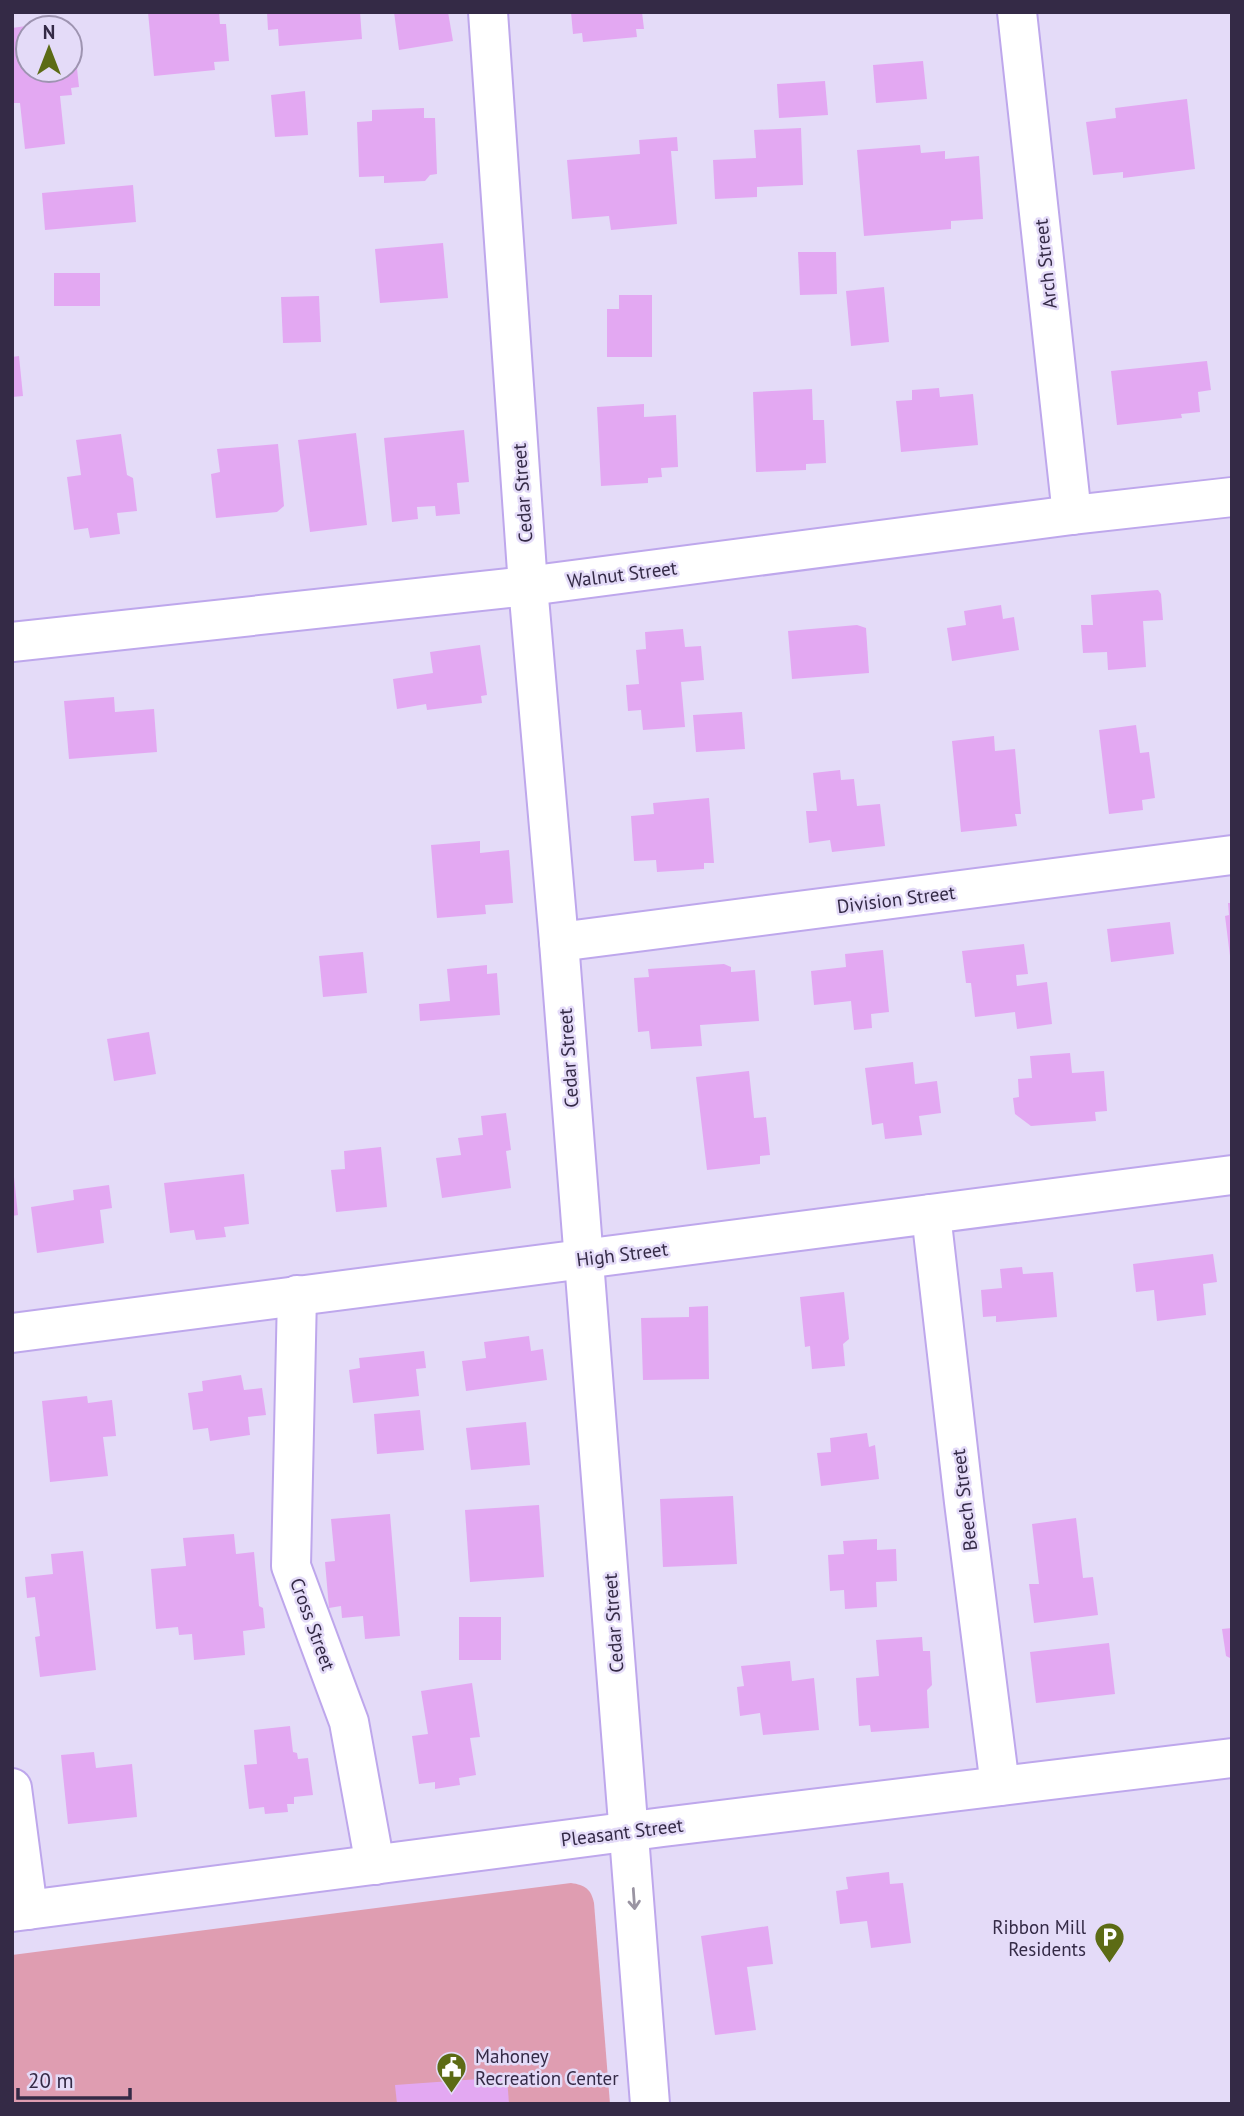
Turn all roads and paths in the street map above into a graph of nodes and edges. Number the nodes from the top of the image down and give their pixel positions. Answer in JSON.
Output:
{"nodes":[{"id":1,"x":488,"y":12,"type":"edge"},
{"id":2,"x":1017,"y":12,"type":"edge"},
{"id":3,"x":1232,"y":497,"type":"edge"},
{"id":4,"x":1072,"y":515,"type":"junction"},
{"id":5,"x":528,"y":586,"type":"junction"},
{"id":6,"x":12,"y":642,"type":"edge"},
{"id":7,"x":1232,"y":855,"type":"edge"},
{"id":8,"x":559,"y":942,"type":"junction"},
{"id":9,"x":1232,"y":1175,"type":"edge"},
{"id":10,"x":931,"y":1213,"type":"junction"},
{"id":11,"x":584,"y":1259,"type":"junction"},
{"id":12,"x":297,"y":1295,"type":"junction"},
{"id":13,"x":12,"y":1333,"type":"edge"},
{"id":14,"x":1232,"y":1758,"type":"edge"},
{"id":15,"x":1000,"y":1786,"type":"junction"},
{"id":16,"x":12,"y":1788,"type":"edge"},
{"id":17,"x":629,"y":1831,"type":"junction"},
{"id":18,"x":374,"y":1865,"type":"junction"},
{"id":19,"x":20,"y":1911,"type":"edge"},
{"id":20,"x":650,"y":2104,"type":"edge"}],
"edges":[{"from":1,"to":5,"type":"street","name":"Cedar Street"},
{"from":2,"to":4,"type":"street","name":"Arch Street"},
{"from":3,"to":4,"type":"street","name":"Walnut Street"},
{"from":4,"to":5,"type":"street","name":"Walnut Street"},
{"from":5,"to":6,"type":"street","name":"Walnut Street"},
{"from":5,"to":8,"type":"street","name":"Cedar Street"},
{"from":7,"to":8,"type":"street","name":"Division Street"},
{"from":8,"to":11,"type":"street","name":"Cedar Street"},
{"from":9,"to":10,"type":"street","name":"High Street"},
{"from":10,"to":11,"type":"street","name":"High Street"},
{"from":10,"to":15,"type":"street","name":"Beech Street"},
{"from":11,"to":12,"type":"street","name":"High Street"},
{"from":11,"to":17,"type":"street","name":"Cedar Street"},
{"from":12,"to":13,"type":"street","name":"High Street"},
{"from":12,"to":18,"type":"street","name":"Cross Street"},
{"from":14,"to":15,"type":"street","name":"Pleasant Street"},
{"from":15,"to":17,"type":"street","name":"Pleasant Street"},
{"from":16,"to":19,"type":"street"},
{"from":17,"to":18,"type":"street","name":"Pleasant Street"},
{"from":17,"to":20,"type":"street","name":"Cedar Street","one_way":true},
{"from":18,"to":19,"type":"street","name":"Pleasant Street"}]}
